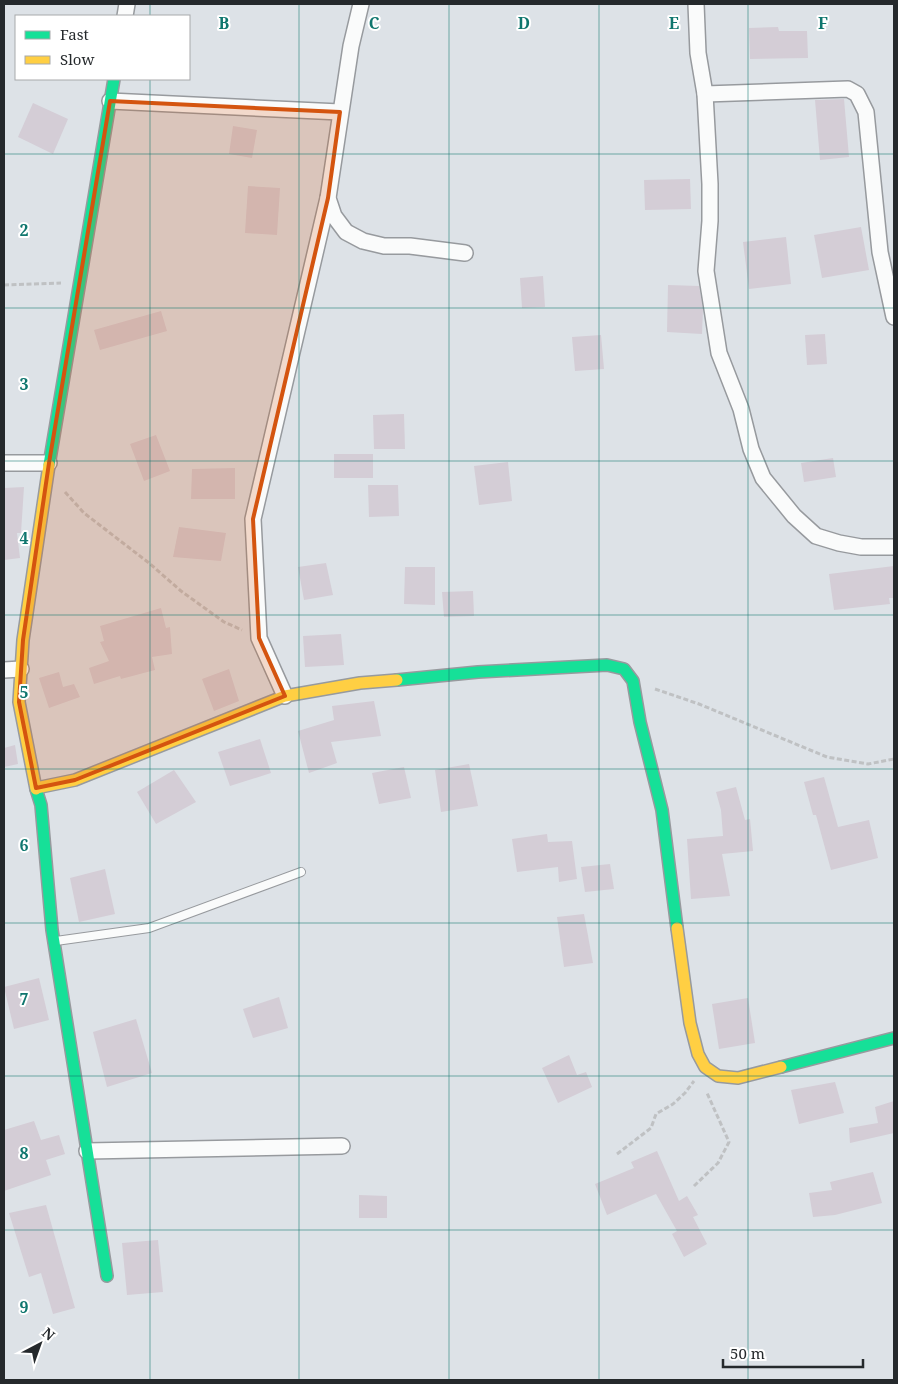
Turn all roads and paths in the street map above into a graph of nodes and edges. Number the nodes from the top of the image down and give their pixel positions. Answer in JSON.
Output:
{"nodes":[{"id":1,"x":360,"y":4,"type":"edge"},
{"id":2,"x":696,"y":4,"type":"edge"},
{"id":3,"x":114,"y":80,"type":"edge"},
{"id":4,"x":705,"y":94,"type":"junction"},
{"id":5,"x":110,"y":101,"type":"junction"},
{"id":6,"x":340,"y":112,"type":"junction"},
{"id":7,"x":328,"y":198,"type":"junction"},
{"id":8,"x":465,"y":253,"type":"dead end"},
{"id":9,"x":79,"y":282,"type":"junction"},
{"id":10,"x":4,"y":285,"type":"edge"},
{"id":11,"x":894,"y":316,"type":"edge"},
{"id":12,"x":4,"y":463,"type":"edge"},
{"id":13,"x":48,"y":469,"type":"junction"},
{"id":14,"x":894,"y":547,"type":"edge"},
{"id":15,"x":259,"y":638,"type":"junction"},
{"id":16,"x":21,"y":669,"type":"junction"},
{"id":17,"x":4,"y":670,"type":"edge"},
{"id":18,"x":633,"y":681,"type":"junction"},
{"id":19,"x":285,"y":696,"type":"junction"},
{"id":20,"x":894,"y":759,"type":"edge"},
{"id":21,"x":36,"y":788,"type":"junction"},
{"id":22,"x":301,"y":872,"type":"dead end"},
{"id":23,"x":54,"y":941,"type":"junction"},
{"id":24,"x":894,"y":1038,"type":"edge"},
{"id":25,"x":704,"y":1066,"type":"junction"},
{"id":26,"x":342,"y":1146,"type":"dead end"},
{"id":27,"x":87,"y":1151,"type":"junction"},
{"id":28,"x":617,"y":1154,"type":"dead end"},
{"id":29,"x":694,"y":1186,"type":"dead end"},
{"id":30,"x":107,"y":1276,"type":"dead end"}],
"edges":[{"from":1,"to":6,"type":"street"},
{"from":2,"to":4,"type":"street"},
{"from":3,"to":5,"type":"street"},
{"from":4,"to":11,"type":"street"},
{"from":4,"to":14,"type":"street"},
{"from":5,"to":6,"type":"street"},
{"from":5,"to":9,"type":"street"},
{"from":6,"to":7,"type":"street"},
{"from":7,"to":8,"type":"street"},
{"from":7,"to":15,"type":"street"},
{"from":9,"to":10,"type":"path"},
{"from":9,"to":13,"type":"street"},
{"from":12,"to":13,"type":"street"},
{"from":13,"to":15,"type":"path"},
{"from":13,"to":16,"type":"street"},
{"from":15,"to":19,"type":"street"},
{"from":16,"to":17,"type":"street"},
{"from":16,"to":21,"type":"street"},
{"from":18,"to":19,"type":"street"},
{"from":18,"to":20,"type":"path"},
{"from":18,"to":25,"type":"street"},
{"from":19,"to":21,"type":"street"},
{"from":21,"to":23,"type":"street"},
{"from":22,"to":23,"type":"lane"},
{"from":23,"to":27,"type":"street"},
{"from":24,"to":25,"type":"street"},
{"from":25,"to":28,"type":"path"},
{"from":25,"to":29,"type":"path"},
{"from":26,"to":27,"type":"street"},
{"from":27,"to":30,"type":"street"}]}
